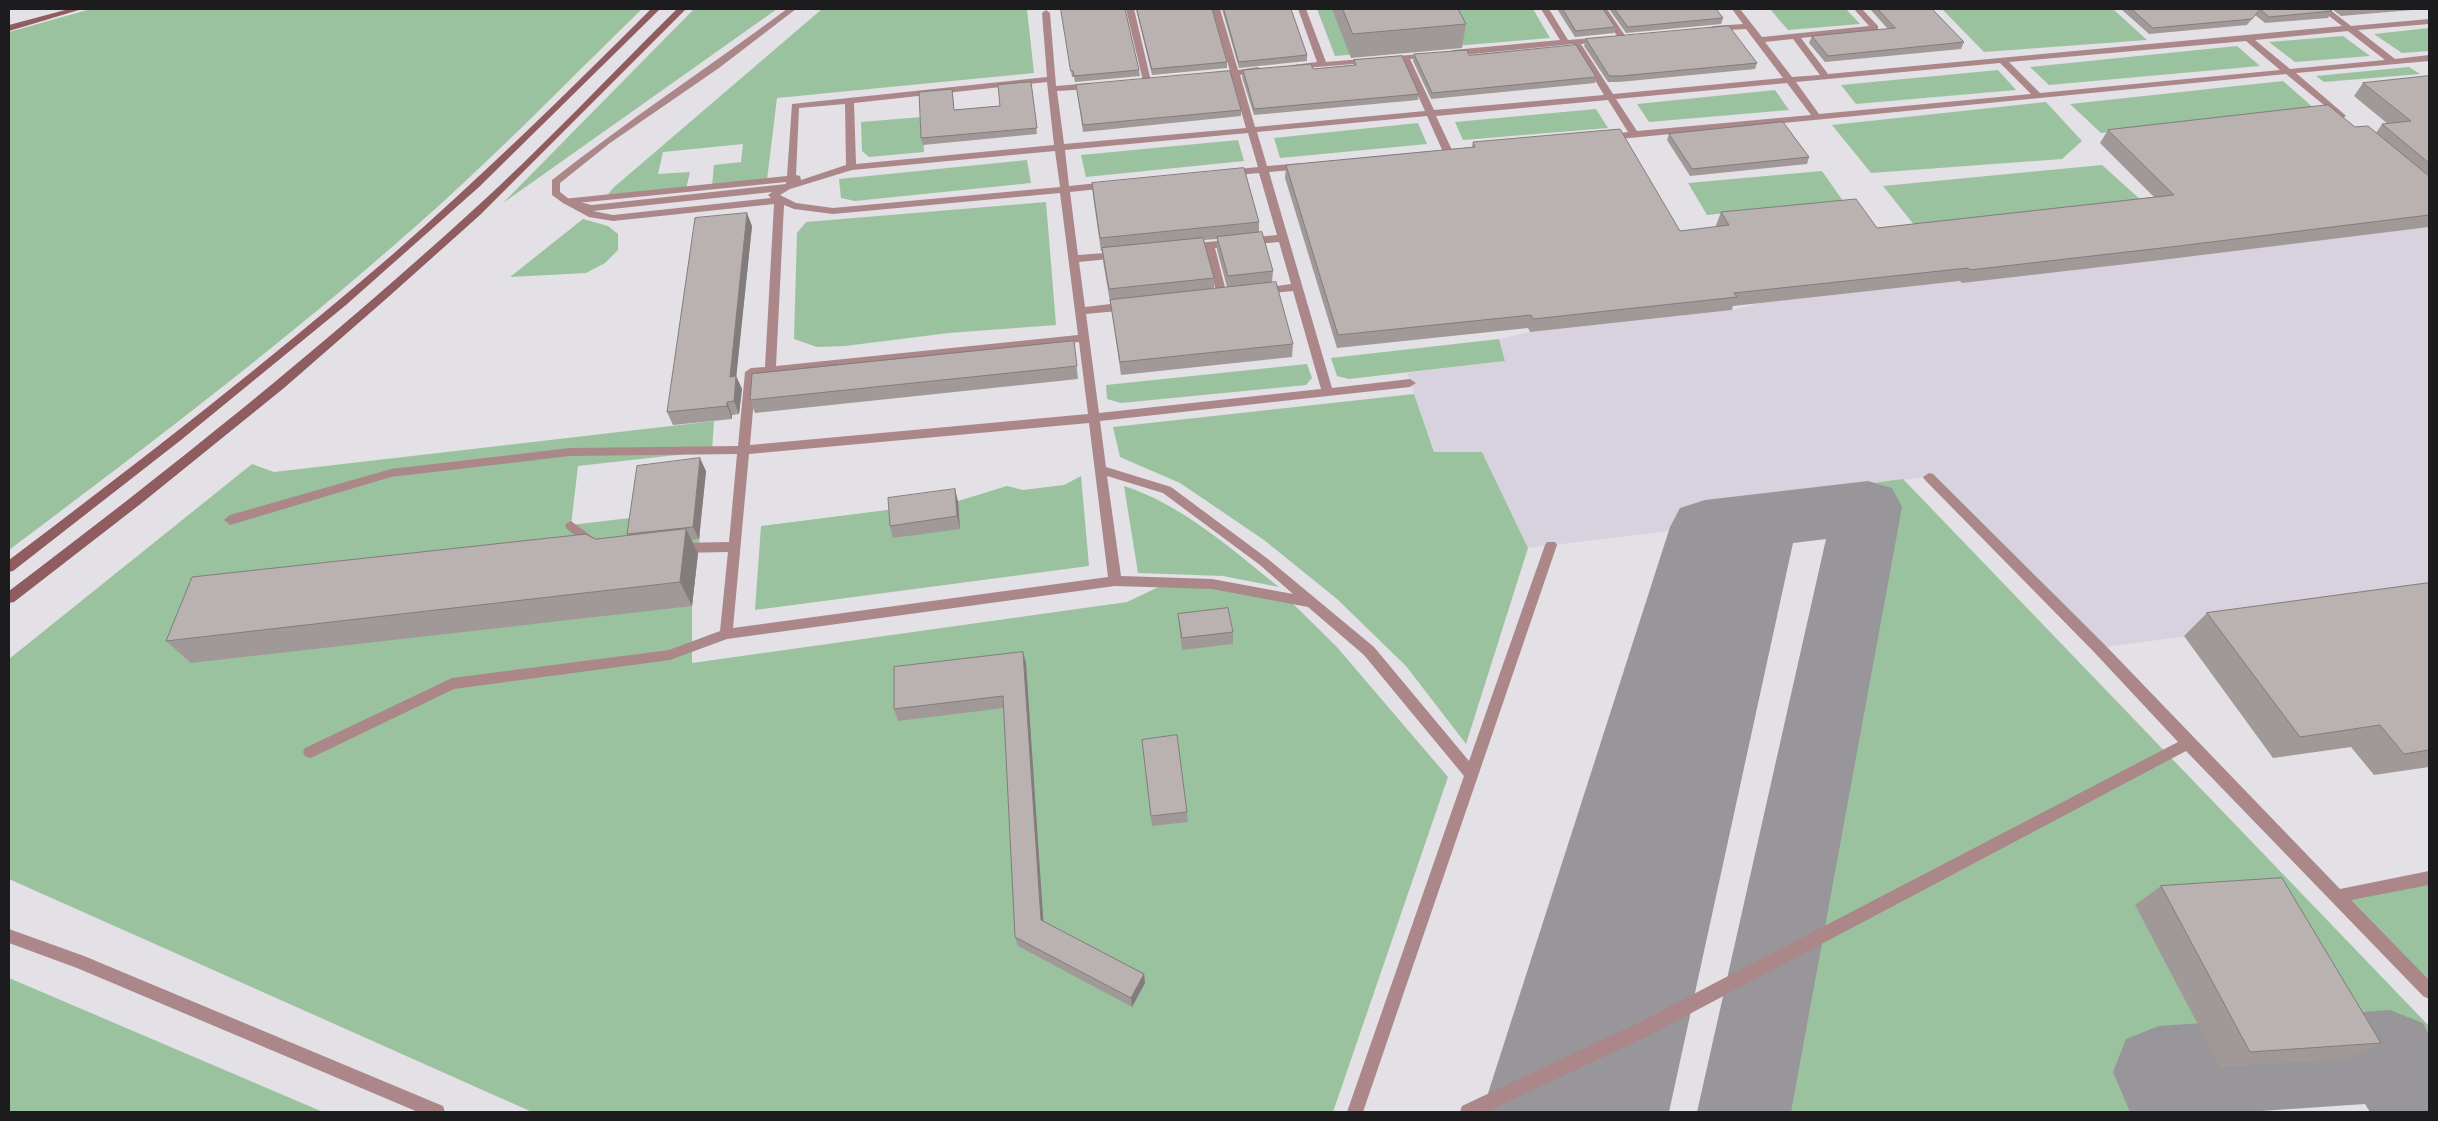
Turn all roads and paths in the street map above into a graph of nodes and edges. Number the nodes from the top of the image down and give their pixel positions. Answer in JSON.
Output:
{"nodes":[{"id":1,"x":78,"y":9,"type":"edge"},
{"id":2,"x":656,"y":9,"type":"edge"},
{"id":3,"x":682,"y":9,"type":"edge"},
{"id":4,"x":792,"y":9,"type":"edge"},
{"id":5,"x":1130,"y":9,"type":"edge"},
{"id":6,"x":1216,"y":9,"type":"edge"},
{"id":7,"x":1302,"y":9,"type":"edge"},
{"id":8,"x":1545,"y":9,"type":"edge"},
{"id":9,"x":1603,"y":9,"type":"edge"},
{"id":10,"x":1736,"y":9,"type":"edge"},
{"id":11,"x":1858,"y":9,"type":"edge"},
{"id":12,"x":2324,"y":9,"type":"edge"},
{"id":13,"x":1046,"y":13,"type":"dead end"},
{"id":14,"x":2429,"y":21,"type":"edge"},
{"id":15,"x":1749,"y":26,"type":"junction"},
{"id":16,"x":9,"y":28,"type":"edge"},
{"id":17,"x":2349,"y":28,"type":"junction"},
{"id":18,"x":1700,"y":30,"type":"edge"},
{"id":19,"x":1795,"y":36,"type":"junction"},
{"id":20,"x":2247,"y":37,"type":"junction"},
{"id":21,"x":1760,"y":40,"type":"junction"},
{"id":22,"x":1570,"y":42,"type":"junction"},
{"id":23,"x":1405,"y":57,"type":"junction"},
{"id":24,"x":2429,"y":58,"type":"edge"},
{"id":25,"x":2002,"y":60,"type":"junction"},
{"id":26,"x":2393,"y":61,"type":"junction"},
{"id":27,"x":1322,"y":64,"type":"junction"},
{"id":28,"x":2289,"y":71,"type":"junction"},
{"id":29,"x":1233,"y":73,"type":"junction"},
{"id":30,"x":1204,"y":75,"type":"edge"},
{"id":31,"x":1826,"y":76,"type":"junction"},
{"id":32,"x":1790,"y":80,"type":"junction"},
{"id":33,"x":1147,"y":81,"type":"edge"},
{"id":34,"x":1052,"y":84,"type":"junction"},
{"id":35,"x":1100,"y":85,"type":"edge"},
{"id":36,"x":2036,"y":95,"type":"junction"},
{"id":37,"x":1610,"y":97,"type":"junction"},
{"id":38,"x":849,"y":100,"type":"junction"},
{"id":39,"x":1432,"y":114,"type":"junction"},
{"id":40,"x":1817,"y":117,"type":"junction"},
{"id":41,"x":2348,"y":122,"type":"edge"},
{"id":42,"x":1251,"y":130,"type":"junction"},
{"id":43,"x":1634,"y":134,"type":"junction"},
{"id":44,"x":1595,"y":138,"type":"edge"},
{"id":45,"x":1058,"y":148,"type":"junction"},
{"id":46,"x":1448,"y":152,"type":"edge"},
{"id":47,"x":1313,"y":165,"type":"edge"},
{"id":48,"x":851,"y":167,"type":"junction"},
{"id":49,"x":1264,"y":170,"type":"junction"},
{"id":50,"x":1215,"y":175,"type":"edge"},
{"id":51,"x":790,"y":184,"type":"junction"},
{"id":52,"x":1115,"y":184,"type":"edge"},
{"id":53,"x":1066,"y":189,"type":"junction"},
{"id":54,"x":779,"y":200,"type":"junction"},
{"id":55,"x":566,"y":201,"type":"junction"},
{"id":56,"x":794,"y":206,"type":"junction"},
{"id":57,"x":613,"y":218,"type":"junction"},
{"id":58,"x":1283,"y":238,"type":"junction"},
{"id":59,"x":1209,"y":245,"type":"junction"},
{"id":60,"x":1180,"y":248,"type":"edge"},
{"id":61,"x":1132,"y":253,"type":"edge"},
{"id":62,"x":1074,"y":259,"type":"junction"},
{"id":63,"x":1298,"y":287,"type":"junction"},
{"id":64,"x":1250,"y":292,"type":"edge"},
{"id":65,"x":1222,"y":295,"type":"edge"},
{"id":66,"x":1137,"y":305,"type":"edge"},
{"id":67,"x":1081,"y":311,"type":"junction"},
{"id":68,"x":1084,"y":338,"type":"junction"},
{"id":69,"x":770,"y":370,"type":"junction"},
{"id":70,"x":1410,"y":383,"type":"dead end"},
{"id":71,"x":1328,"y":392,"type":"junction"},
{"id":72,"x":1094,"y":418,"type":"junction"},
{"id":73,"x":744,"y":450,"type":"junction"},
{"id":74,"x":1100,"y":469,"type":"junction"},
{"id":75,"x":1928,"y":477,"type":"dead end"},
{"id":76,"x":230,"y":520,"type":"dead end"},
{"id":77,"x":571,"y":526,"type":"dead end"},
{"id":78,"x":1551,"y":545,"type":"dead end"},
{"id":79,"x":734,"y":547,"type":"junction"},
{"id":80,"x":601,"y":550,"type":"edge"},
{"id":81,"x":663,"y":550,"type":"edge"},
{"id":82,"x":9,"y":567,"type":"edge"},
{"id":83,"x":1114,"y":581,"type":"junction"},
{"id":84,"x":9,"y":598,"type":"edge"},
{"id":85,"x":1311,"y":602,"type":"junction"},
{"id":86,"x":726,"y":634,"type":"junction"},
{"id":87,"x":2188,"y":744,"type":"junction"},
{"id":88,"x":310,"y":752,"type":"dead end"},
{"id":89,"x":1472,"y":775,"type":"junction"},
{"id":90,"x":2429,"y":878,"type":"edge"},
{"id":91,"x":2338,"y":896,"type":"junction"},
{"id":92,"x":9,"y":936,"type":"edge"},
{"id":93,"x":2429,"y":991,"type":"edge"},
{"id":94,"x":437,"y":1112,"type":"edge"},
{"id":95,"x":1356,"y":1112,"type":"edge"},
{"id":96,"x":1468,"y":1112,"type":"edge"}],
"edges":[{"from":1,"to":16,"type":"main road"},
{"from":2,"to":82,"type":"main road"},
{"from":3,"to":84,"type":"main road"},
{"from":4,"to":55,"type":"street"},
{"from":5,"to":33,"type":"street"},
{"from":6,"to":29,"type":"street"},
{"from":7,"to":27,"type":"street"},
{"from":8,"to":22,"type":"street"},
{"from":9,"to":22,"type":"street"},
{"from":10,"to":15,"type":"street"},
{"from":11,"to":19,"type":"street"},
{"from":12,"to":17,"type":"street"},
{"from":13,"to":34,"type":"street"},
{"from":14,"to":17,"type":"street"},
{"from":15,"to":18,"type":"street"},
{"from":15,"to":21,"type":"street"},
{"from":17,"to":20,"type":"street"},
{"from":17,"to":26,"type":"street"},
{"from":19,"to":21,"type":"street"},
{"from":19,"to":31,"type":"street"},
{"from":20,"to":25,"type":"street"},
{"from":20,"to":28,"type":"street"},
{"from":21,"to":32,"type":"street"},
{"from":22,"to":23,"type":"street"},
{"from":22,"to":37,"type":"street"},
{"from":23,"to":27,"type":"street"},
{"from":23,"to":39,"type":"street"},
{"from":24,"to":26,"type":"street"},
{"from":25,"to":31,"type":"street"},
{"from":25,"to":36,"type":"street"},
{"from":26,"to":28,"type":"street"},
{"from":27,"to":29,"type":"street"},
{"from":28,"to":36,"type":"street"},
{"from":28,"to":41,"type":"street"},
{"from":29,"to":30,"type":"street"},
{"from":29,"to":42,"type":"street"},
{"from":31,"to":32,"type":"street"},
{"from":32,"to":37,"type":"street"},
{"from":32,"to":40,"type":"street"},
{"from":34,"to":35,"type":"street"},
{"from":34,"to":38,"type":"street"},
{"from":34,"to":45,"type":"street"},
{"from":36,"to":40,"type":"street"},
{"from":37,"to":39,"type":"street"},
{"from":37,"to":43,"type":"street"},
{"from":38,"to":48,"type":"street"},
{"from":38,"to":51,"type":"street"},
{"from":39,"to":42,"type":"street"},
{"from":39,"to":46,"type":"street"},
{"from":40,"to":43,"type":"street"},
{"from":42,"to":45,"type":"street"},
{"from":42,"to":49,"type":"street"},
{"from":43,"to":44,"type":"street"},
{"from":45,"to":48,"type":"street"},
{"from":45,"to":53,"type":"street"},
{"from":47,"to":49,"type":"street"},
{"from":48,"to":51,"type":"street"},
{"from":49,"to":50,"type":"street"},
{"from":49,"to":58,"type":"street"},
{"from":51,"to":54,"type":"street"},
{"from":51,"to":55,"type":"street"},
{"from":51,"to":55,"type":"street"},
{"from":52,"to":53,"type":"street"},
{"from":53,"to":56,"type":"street"},
{"from":53,"to":62,"type":"street"},
{"from":54,"to":56,"type":"street"},
{"from":54,"to":57,"type":"street"},
{"from":54,"to":69,"type":"street"},
{"from":55,"to":57,"type":"street"},
{"from":56,"to":57,"type":"street"},
{"from":58,"to":59,"type":"street"},
{"from":58,"to":63,"type":"street"},
{"from":59,"to":60,"type":"street"},
{"from":59,"to":65,"type":"street"},
{"from":61,"to":62,"type":"street"},
{"from":62,"to":67,"type":"street"},
{"from":63,"to":64,"type":"street"},
{"from":63,"to":71,"type":"street"},
{"from":66,"to":67,"type":"street"},
{"from":67,"to":68,"type":"street"},
{"from":68,"to":69,"type":"street"},
{"from":68,"to":72,"type":"street"},
{"from":69,"to":73,"type":"street"},
{"from":70,"to":71,"type":"street"},
{"from":71,"to":72,"type":"street"},
{"from":72,"to":73,"type":"street"},
{"from":72,"to":74,"type":"street"},
{"from":73,"to":76,"type":"street"},
{"from":73,"to":79,"type":"street"},
{"from":74,"to":83,"type":"street"},
{"from":74,"to":85,"type":"street"},
{"from":75,"to":87,"type":"street"},
{"from":77,"to":80,"type":"street"},
{"from":78,"to":89,"type":"street"},
{"from":79,"to":81,"type":"street"},
{"from":79,"to":86,"type":"street"},
{"from":83,"to":85,"type":"street"},
{"from":83,"to":86,"type":"street"},
{"from":85,"to":89,"type":"street"},
{"from":86,"to":88,"type":"street"},
{"from":87,"to":91,"type":"street"},
{"from":87,"to":96,"type":"street"},
{"from":89,"to":95,"type":"street"},
{"from":90,"to":91,"type":"street"},
{"from":91,"to":93,"type":"street"},
{"from":92,"to":94,"type":"street"}]}
